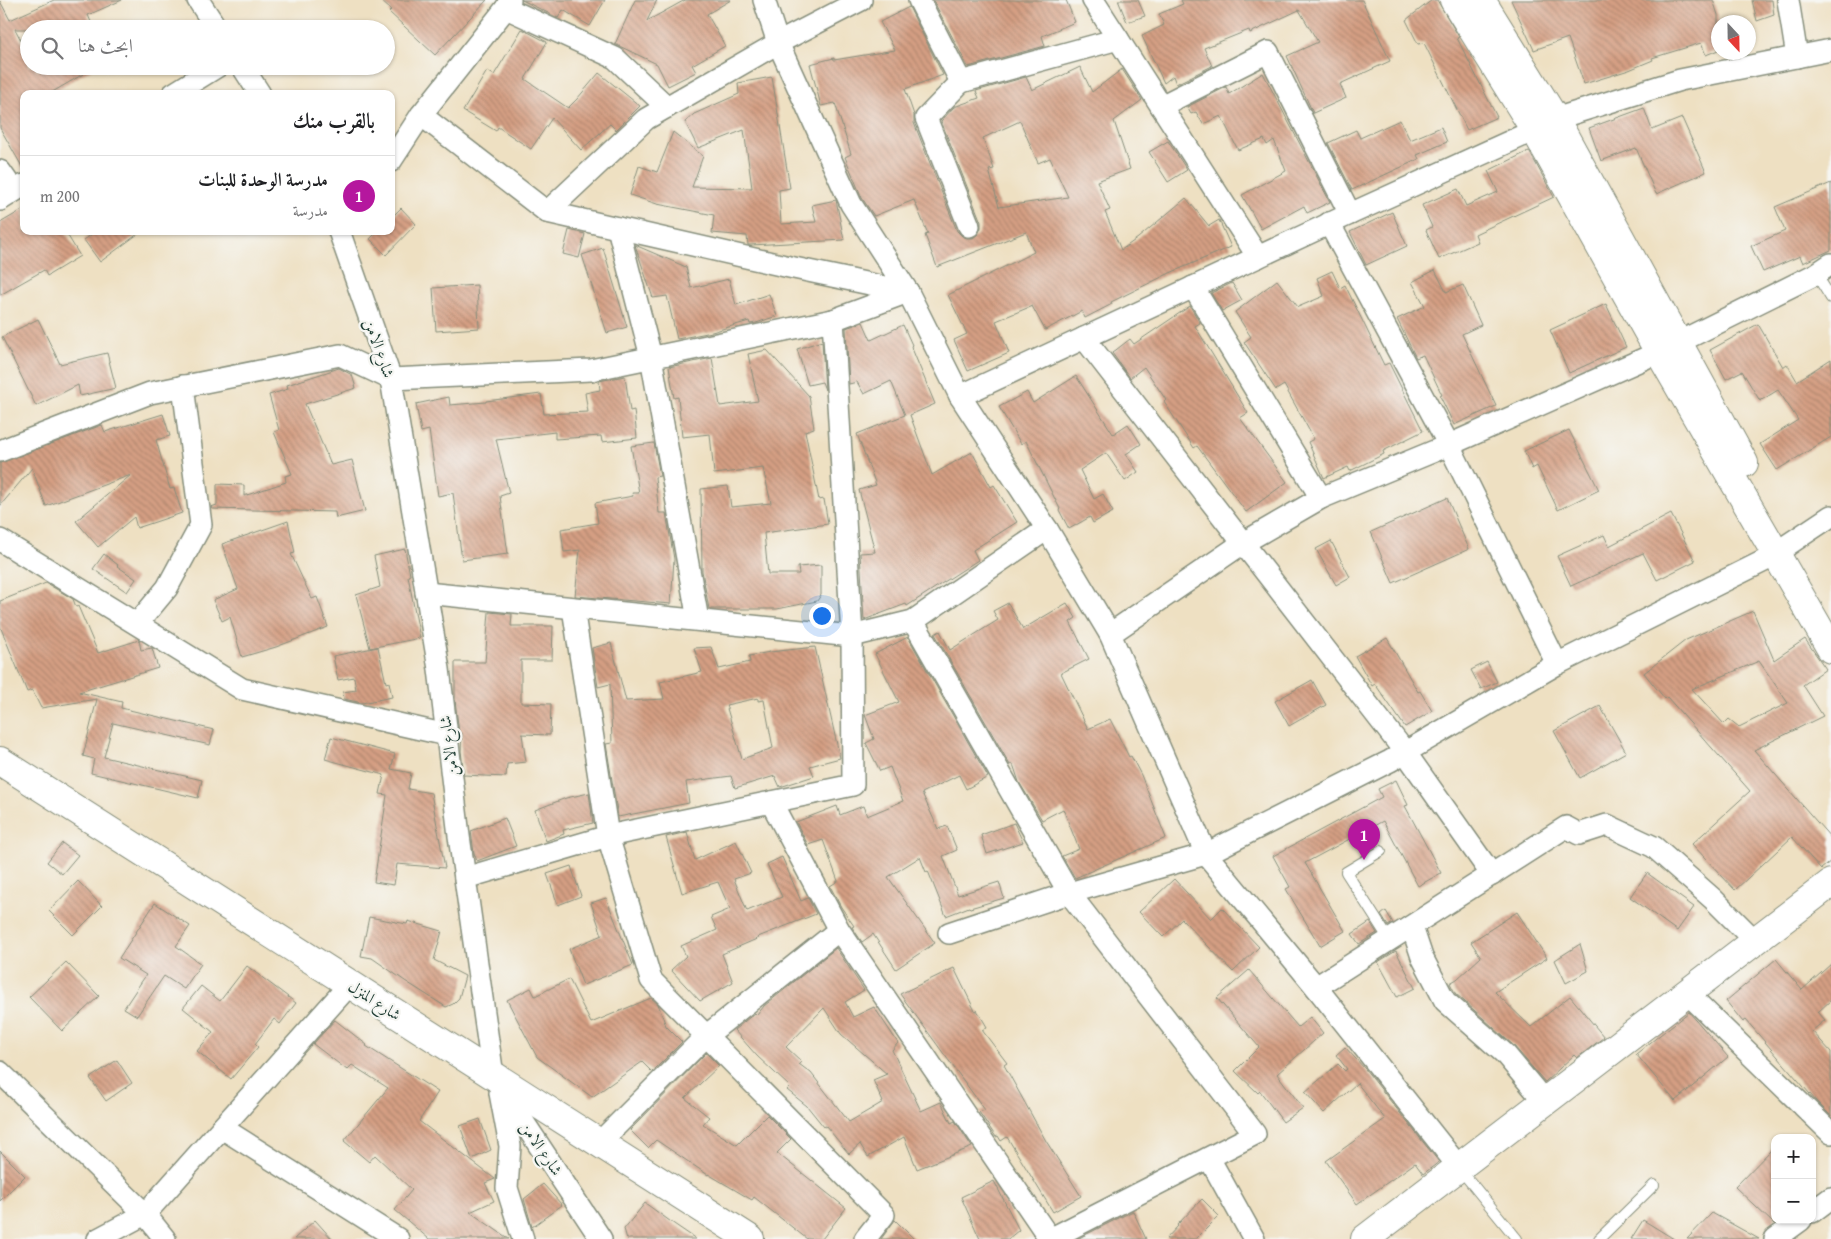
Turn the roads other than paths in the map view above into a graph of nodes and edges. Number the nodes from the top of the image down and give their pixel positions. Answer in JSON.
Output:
{"nodes":[{"id":1,"x":198,"y":0,"type":"edge"},
{"id":2,"x":764,"y":0,"type":"edge"},
{"id":3,"x":861,"y":0,"type":"edge"},
{"id":4,"x":919,"y":0,"type":"edge"},
{"id":5,"x":1093,"y":0,"type":"edge"},
{"id":6,"x":1454,"y":0,"type":"edge"},
{"id":7,"x":1481,"y":0,"type":"edge"},
{"id":8,"x":1788,"y":0,"type":"edge"},
{"id":9,"x":508,"y":4,"type":"edge"},
{"id":10,"x":211,"y":20,"type":"edge"},
{"id":11,"x":1118,"y":38,"type":"junction"},
{"id":12,"x":778,"y":43,"type":"junction"},
{"id":13,"x":1831,"y":50,"type":"edge"},
{"id":14,"x":1797,"y":57,"type":"junction"},
{"id":15,"x":204,"y":75,"type":"edge"},
{"id":16,"x":248,"y":75,"type":"edge"},
{"id":17,"x":961,"y":82,"type":"junction"},
{"id":18,"x":179,"y":90,"type":"edge"},
{"id":19,"x":257,"y":90,"type":"edge"},
{"id":20,"x":1161,"y":106,"type":"junction"},
{"id":21,"x":667,"y":107,"type":"junction"},
{"id":22,"x":422,"y":115,"type":"junction"},
{"id":23,"x":1545,"y":124,"type":"junction"},
{"id":24,"x":395,"y":155,"type":"edge"},
{"id":25,"x":0,"y":170,"type":"edge"},
{"id":26,"x":12,"y":192,"type":"edge"},
{"id":27,"x":547,"y":212,"type":"junction"},
{"id":28,"x":1350,"y":214,"type":"junction"},
{"id":29,"x":1329,"y":223,"type":"junction"},
{"id":30,"x":968,"y":226,"type":"dead end"},
{"id":31,"x":618,"y":228,"type":"junction"},
{"id":32,"x":341,"y":235,"type":"edge"},
{"id":33,"x":1258,"y":257,"type":"junction"},
{"id":34,"x":1823,"y":269,"type":"edge"},
{"id":35,"x":1193,"y":287,"type":"junction"},
{"id":36,"x":908,"y":292,"type":"junction"},
{"id":37,"x":1831,"y":298,"type":"edge"},
{"id":38,"x":833,"y":320,"type":"junction"},
{"id":39,"x":1084,"y":338,"type":"junction"},
{"id":40,"x":1668,"y":347,"type":"junction"},
{"id":41,"x":651,"y":358,"type":"junction"},
{"id":42,"x":391,"y":379,"type":"junction"},
{"id":43,"x":183,"y":386,"type":"junction"},
{"id":44,"x":960,"y":396,"type":"junction"},
{"id":45,"x":1449,"y":445,"type":"junction"},
{"id":46,"x":0,"y":451,"type":"edge"},
{"id":47,"x":1321,"y":498,"type":"junction"},
{"id":48,"x":1831,"y":516,"type":"edge"},
{"id":49,"x":1047,"y":530,"type":"junction"},
{"id":50,"x":0,"y":540,"type":"edge"},
{"id":51,"x":1243,"y":543,"type":"junction"},
{"id":52,"x":1782,"y":550,"type":"junction"},
{"id":53,"x":426,"y":593,"type":"junction"},
{"id":54,"x":573,"y":608,"type":"junction"},
{"id":55,"x":1831,"y":611,"type":"edge"},
{"id":56,"x":698,"y":620,"type":"junction"},
{"id":57,"x":913,"y":621,"type":"junction"},
{"id":58,"x":137,"y":624,"type":"junction"},
{"id":59,"x":1110,"y":634,"type":"junction"},
{"id":60,"x":852,"y":636,"type":"junction"},
{"id":61,"x":1831,"y":649,"type":"edge"},
{"id":62,"x":1557,"y":664,"type":"junction"},
{"id":63,"x":447,"y":735,"type":"junction"},
{"id":64,"x":1405,"y":752,"type":"junction"},
{"id":65,"x":0,"y":761,"type":"edge"},
{"id":66,"x":771,"y":802,"type":"junction"},
{"id":67,"x":608,"y":836,"type":"junction"},
{"id":68,"x":1381,"y":850,"type":"dead end"},
{"id":69,"x":1206,"y":854,"type":"junction"},
{"id":70,"x":1492,"y":875,"type":"junction"},
{"id":71,"x":465,"y":878,"type":"junction"},
{"id":72,"x":1831,"y":883,"type":"edge"},
{"id":73,"x":1069,"y":893,"type":"junction"},
{"id":74,"x":1412,"y":927,"type":"junction"},
{"id":75,"x":839,"y":930,"type":"junction"},
{"id":76,"x":949,"y":933,"type":"dead end"},
{"id":77,"x":1390,"y":941,"type":"junction"},
{"id":78,"x":1755,"y":941,"type":"junction"},
{"id":79,"x":350,"y":984,"type":"junction"},
{"id":80,"x":1316,"y":987,"type":"junction"},
{"id":81,"x":1687,"y":993,"type":"junction"},
{"id":82,"x":706,"y":1036,"type":"junction"},
{"id":83,"x":0,"y":1072,"type":"edge"},
{"id":84,"x":496,"y":1080,"type":"junction"},
{"id":85,"x":1545,"y":1102,"type":"junction"},
{"id":86,"x":222,"y":1128,"type":"junction"},
{"id":87,"x":1831,"y":1133,"type":"edge"},
{"id":88,"x":600,"y":1143,"type":"junction"},
{"id":89,"x":1209,"y":1158,"type":"junction"},
{"id":90,"x":1458,"y":1166,"type":"junction"},
{"id":91,"x":1654,"y":1185,"type":"dead end"},
{"id":92,"x":1831,"y":1198,"type":"edge"},
{"id":93,"x":1816,"y":1209,"type":"edge"},
{"id":94,"x":145,"y":1214,"type":"junction"},
{"id":95,"x":1796,"y":1224,"type":"edge"},
{"id":96,"x":98,"y":1239,"type":"edge"},
{"id":97,"x":165,"y":1239,"type":"edge"},
{"id":98,"x":398,"y":1239,"type":"edge"},
{"id":99,"x":523,"y":1239,"type":"edge"},
{"id":100,"x":601,"y":1239,"type":"edge"},
{"id":101,"x":750,"y":1239,"type":"edge"},
{"id":102,"x":865,"y":1239,"type":"edge"},
{"id":103,"x":1050,"y":1239,"type":"edge"},
{"id":104,"x":1254,"y":1239,"type":"edge"},
{"id":105,"x":1365,"y":1239,"type":"edge"},
{"id":106,"x":1516,"y":1239,"type":"edge"},
{"id":107,"x":1599,"y":1239,"type":"edge"},
{"id":108,"x":1775,"y":1239,"type":"edge"}],
"edges":[{"from":1,"to":10,"type":"street"},
{"from":2,"to":12,"type":"street"},
{"from":3,"to":12,"type":"street"},
{"from":4,"to":17,"type":"street"},
{"from":5,"to":11,"type":"street"},
{"from":6,"to":23,"type":"street"},
{"from":7,"to":23,"type":"street"},
{"from":8,"to":14,"type":"street"},
{"from":9,"to":21,"type":"street"},
{"from":9,"to":22,"type":"street"},
{"from":11,"to":17,"type":"street"},
{"from":11,"to":20,"type":"street"},
{"from":12,"to":21,"type":"street"},
{"from":12,"to":36,"type":"street"},
{"from":13,"to":14,"type":"street"},
{"from":14,"to":23,"type":"street"},
{"from":15,"to":18,"type":"street"},
{"from":16,"to":19,"type":"street"},
{"from":17,"to":30,"type":"street"},
{"from":20,"to":28,"type":"street"},
{"from":20,"to":33,"type":"street"},
{"from":21,"to":27,"type":"street"},
{"from":22,"to":24,"type":"street"},
{"from":22,"to":27,"type":"street"},
{"from":23,"to":28,"type":"street"},
{"from":23,"to":40,"type":"street"},
{"from":25,"to":26,"type":"street"},
{"from":27,"to":31,"type":"street"},
{"from":28,"to":29,"type":"street"},
{"from":29,"to":33,"type":"street"},
{"from":29,"to":45,"type":"street"},
{"from":31,"to":36,"type":"street"},
{"from":31,"to":41,"type":"street"},
{"from":32,"to":42,"type":"street","name":"شارع الامن"},
{"from":33,"to":35,"type":"street"},
{"from":34,"to":37,"type":"lane"},
{"from":34,"to":40,"type":"street"},
{"from":35,"to":39,"type":"street"},
{"from":35,"to":47,"type":"street"},
{"from":36,"to":38,"type":"street"},
{"from":36,"to":44,"type":"street"},
{"from":38,"to":41,"type":"street"},
{"from":38,"to":60,"type":"street"},
{"from":39,"to":44,"type":"street"},
{"from":39,"to":51,"type":"street"},
{"from":40,"to":45,"type":"street"},
{"from":40,"to":52,"type":"street"},
{"from":41,"to":42,"type":"street"},
{"from":41,"to":56,"type":"street"},
{"from":42,"to":43,"type":"street"},
{"from":42,"to":53,"type":"street","name":"شارع الامن"},
{"from":43,"to":46,"type":"street"},
{"from":43,"to":58,"type":"street"},
{"from":44,"to":49,"type":"street"},
{"from":45,"to":47,"type":"street"},
{"from":45,"to":62,"type":"street"},
{"from":47,"to":51,"type":"street"},
{"from":48,"to":52,"type":"street"},
{"from":49,"to":57,"type":"street"},
{"from":49,"to":59,"type":"street"},
{"from":50,"to":58,"type":"street"},
{"from":51,"to":59,"type":"street"},
{"from":51,"to":64,"type":"street"},
{"from":52,"to":55,"type":"street"},
{"from":52,"to":61,"type":"street"},
{"from":52,"to":62,"type":"street"},
{"from":53,"to":54,"type":"street"},
{"from":53,"to":63,"type":"street","name":"شارع الامن"},
{"from":54,"to":56,"type":"street"},
{"from":54,"to":67,"type":"street"},
{"from":56,"to":60,"type":"street"},
{"from":57,"to":60,"type":"street"},
{"from":57,"to":73,"type":"street"},
{"from":58,"to":63,"type":"street"},
{"from":59,"to":69,"type":"street"},
{"from":60,"to":66,"type":"street"},
{"from":62,"to":64,"type":"street"},
{"from":63,"to":71,"type":"street","name":"شارع الامن"},
{"from":64,"to":69,"type":"street"},
{"from":64,"to":70,"type":"street"},
{"from":65,"to":79,"type":"street","name":"شارع المنزل"},
{"from":66,"to":67,"type":"street"},
{"from":66,"to":75,"type":"street"},
{"from":67,"to":71,"type":"street"},
{"from":67,"to":82,"type":"street"},
{"from":68,"to":77,"type":"lane"},
{"from":69,"to":73,"type":"street"},
{"from":69,"to":80,"type":"street"},
{"from":70,"to":74,"type":"street"},
{"from":70,"to":78,"type":"street"},
{"from":71,"to":84,"type":"street","name":"شارع الامن"},
{"from":72,"to":78,"type":"street"},
{"from":73,"to":76,"type":"street"},
{"from":73,"to":89,"type":"street"},
{"from":74,"to":77,"type":"street"},
{"from":74,"to":85,"type":"street"},
{"from":75,"to":82,"type":"street"},
{"from":75,"to":103,"type":"street"},
{"from":77,"to":80,"type":"street"},
{"from":78,"to":81,"type":"street"},
{"from":79,"to":84,"type":"street","name":"شارع المنزل"},
{"from":79,"to":86,"type":"street"},
{"from":80,"to":90,"type":"street"},
{"from":81,"to":85,"type":"street"},
{"from":81,"to":87,"type":"street"},
{"from":82,"to":88,"type":"street"},
{"from":82,"to":102,"type":"street"},
{"from":83,"to":94,"type":"street"},
{"from":84,"to":88,"type":"street","name":"شارع المنزل"},
{"from":84,"to":99,"type":"street"},
{"from":84,"to":100,"type":"street","name":"شارع الامن"},
{"from":85,"to":90,"type":"street"},
{"from":86,"to":94,"type":"street"},
{"from":86,"to":98,"type":"street"},
{"from":88,"to":101,"type":"street","name":"شارع المنزل"},
{"from":89,"to":103,"type":"street"},
{"from":89,"to":104,"type":"street"},
{"from":90,"to":105,"type":"street"},
{"from":90,"to":106,"type":"lane"},
{"from":91,"to":107,"type":"lane"},
{"from":92,"to":93,"type":"street"},
{"from":94,"to":96,"type":"street"},
{"from":94,"to":97,"type":"street"},
{"from":95,"to":108,"type":"street"}]}
